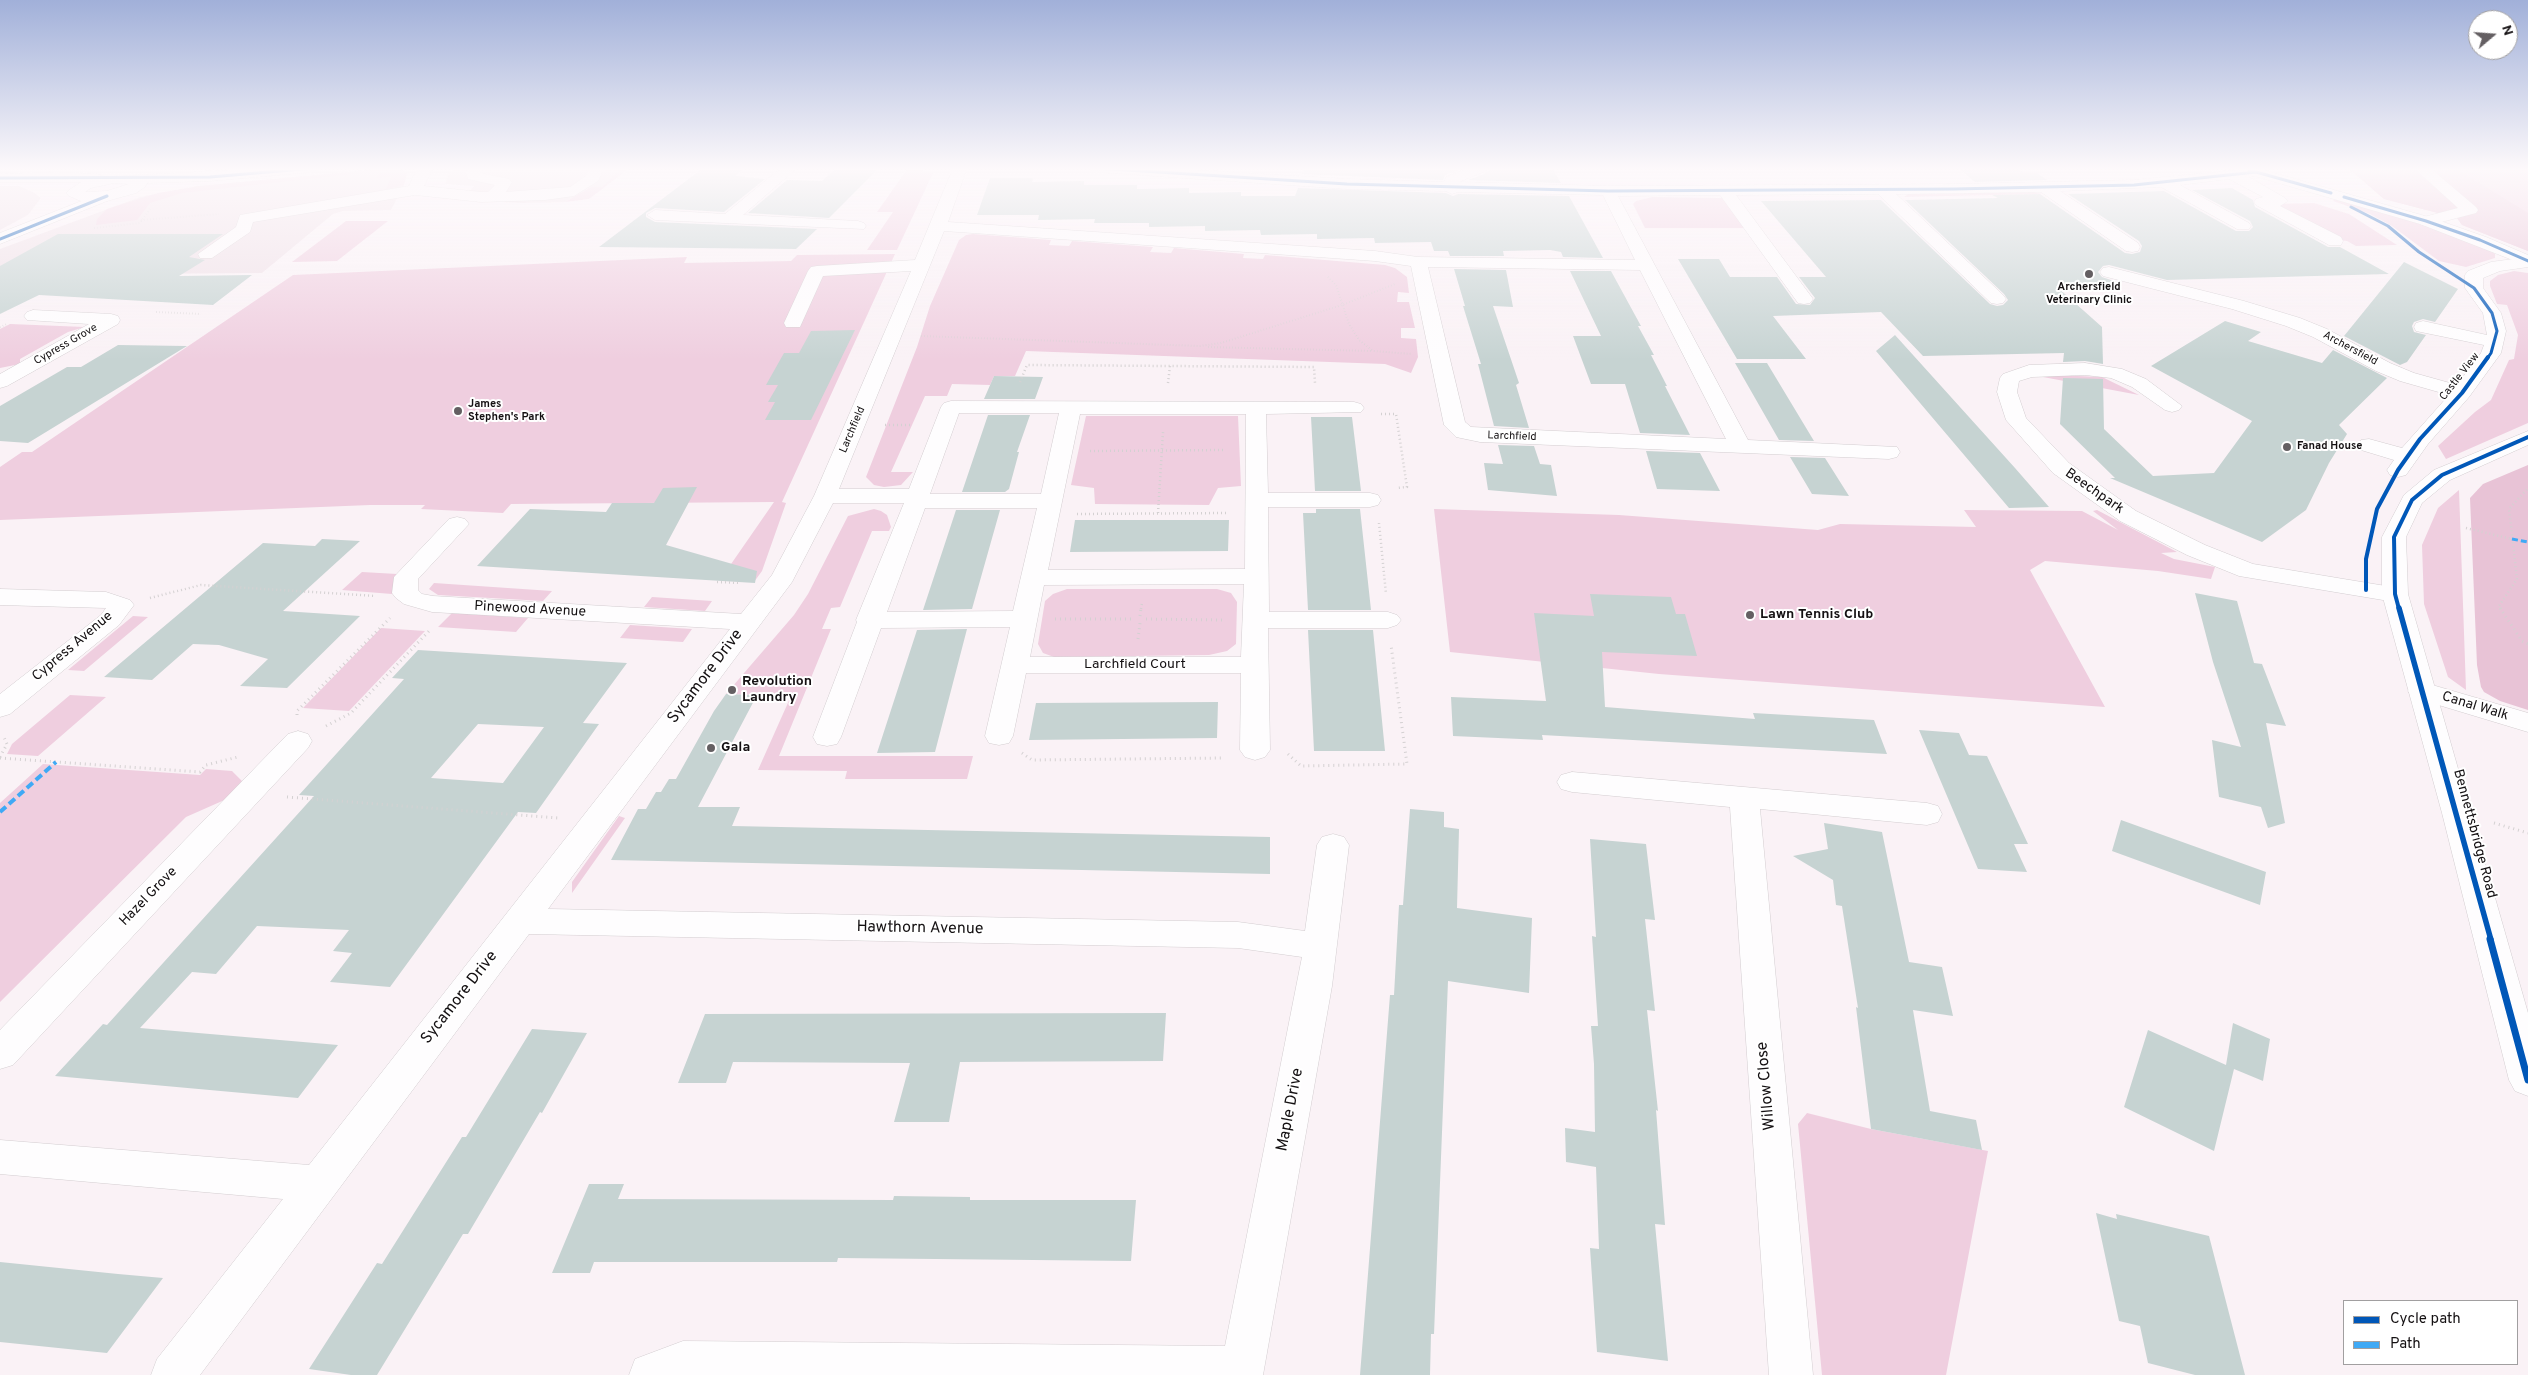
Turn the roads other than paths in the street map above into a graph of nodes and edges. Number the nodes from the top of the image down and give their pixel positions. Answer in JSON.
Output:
{"nodes":[{"id":1,"x":19,"y":232,"type":"edge"},
{"id":2,"x":239,"y":232,"type":"edge"},
{"id":3,"x":935,"y":232,"type":"edge"},
{"id":4,"x":1031,"y":232,"type":"edge"},
{"id":5,"x":1629,"y":232,"type":"edge"},
{"id":6,"x":1755,"y":232,"type":"edge"},
{"id":7,"x":1927,"y":232,"type":"edge"},
{"id":8,"x":2110,"y":232,"type":"edge"},
{"id":9,"x":2318,"y":232,"type":"edge"},
{"id":10,"x":2459,"y":232,"type":"edge"},
{"id":11,"x":0,"y":239,"type":"edge"},
{"id":12,"x":2335,"y":241,"type":"dead end"},
{"id":13,"x":2132,"y":247,"type":"dead end"},
{"id":14,"x":206,"y":254,"type":"dead end"},
{"id":15,"x":2528,"y":262,"type":"edge"},
{"id":16,"x":922,"y":264,"type":"junction"},
{"id":17,"x":1646,"y":265,"type":"junction"},
{"id":18,"x":1421,"y":270,"type":"junction"},
{"id":19,"x":2110,"y":272,"type":"dead end"},
{"id":20,"x":1804,"y":299,"type":"dead end"},
{"id":21,"x":1997,"y":299,"type":"dead end"},
{"id":22,"x":2435,"y":311,"type":"dead end"},
{"id":23,"x":33,"y":316,"type":"dead end"},
{"id":24,"x":793,"y":323,"type":"dead end"},
{"id":25,"x":2424,"y":327,"type":"junction"},
{"id":26,"x":2494,"y":342,"type":"junction"},
{"id":27,"x":2413,"y":344,"type":"dead end"},
{"id":28,"x":2326,"y":351,"type":"dead end"},
{"id":29,"x":2383,"y":367,"type":"junction"},
{"id":30,"x":2,"y":380,"type":"edge"},
{"id":31,"x":2462,"y":393,"type":"junction"},
{"id":32,"x":2172,"y":406,"type":"dead end"},
{"id":33,"x":1071,"y":407,"type":"junction"},
{"id":34,"x":1256,"y":408,"type":"junction"},
{"id":35,"x":1354,"y":408,"type":"road end"},
{"id":36,"x":2528,"y":437,"type":"edge"},
{"id":37,"x":2369,"y":445,"type":"dead end"},
{"id":38,"x":1740,"y":446,"type":"junction"},
{"id":39,"x":1889,"y":452,"type":"dead end"},
{"id":40,"x":825,"y":496,"type":"junction"},
{"id":41,"x":916,"y":499,"type":"junction"},
{"id":42,"x":1370,"y":500,"type":"road end"},
{"id":43,"x":1256,"y":506,"type":"junction"},
{"id":44,"x":1050,"y":508,"type":"junction"},
{"id":45,"x":457,"y":524,"type":"dead end"},
{"id":46,"x":1257,"y":576,"type":"junction"},
{"id":47,"x":1034,"y":578,"type":"junction"},
{"id":48,"x":2396,"y":594,"type":"junction"},
{"id":49,"x":0,"y":597,"type":"edge"},
{"id":50,"x":1025,"y":619,"type":"junction"},
{"id":51,"x":870,"y":620,"type":"junction"},
{"id":52,"x":1257,"y":620,"type":"junction"},
{"id":53,"x":1388,"y":620,"type":"road end"},
{"id":54,"x":747,"y":622,"type":"junction"},
{"id":55,"x":1016,"y":665,"type":"junction"},
{"id":56,"x":1254,"y":665,"type":"junction"},
{"id":57,"x":2422,"y":691,"type":"junction"},
{"id":58,"x":0,"y":708,"type":"edge"},
{"id":59,"x":2528,"y":723,"type":"edge"},
{"id":60,"x":1000,"y":736,"type":"road end"},
{"id":61,"x":827,"y":737,"type":"dead end"},
{"id":62,"x":298,"y":741,"type":"road end"},
{"id":63,"x":1255,"y":750,"type":"road end"},
{"id":64,"x":1572,"y":782,"type":"dead end"},
{"id":65,"x":1744,"y":796,"type":"junction"},
{"id":66,"x":1927,"y":814,"type":"dead end"},
{"id":67,"x":1333,"y":844,"type":"dead end"},
{"id":68,"x":519,"y":921,"type":"junction"},
{"id":69,"x":1320,"y":946,"type":"junction"},
{"id":70,"x":0,"y":1054,"type":"edge"},
{"id":71,"x":2528,"y":1080,"type":"edge"},
{"id":72,"x":0,"y":1157,"type":"edge"},
{"id":73,"x":317,"y":1184,"type":"junction"},
{"id":74,"x":1241,"y":1371,"type":"edge"},
{"id":75,"x":173,"y":1375,"type":"edge"},
{"id":76,"x":651,"y":1375,"type":"edge"},
{"id":77,"x":1791,"y":1375,"type":"edge"}],
"edges":[{"from":1,"to":11,"type":"street"},
{"from":2,"to":14,"type":"street"},
{"from":3,"to":16,"type":"street","name":"Larchfield"},
{"from":4,"to":18,"type":"street"},
{"from":5,"to":17,"type":"street"},
{"from":6,"to":20,"type":"street"},
{"from":7,"to":21,"type":"street"},
{"from":8,"to":13,"type":"street"},
{"from":9,"to":12,"type":"street"},
{"from":10,"to":15,"type":"street"},
{"from":15,"to":26,"type":"street","name":"Castle View"},
{"from":16,"to":24,"type":"street"},
{"from":16,"to":40,"type":"street","name":"Larchfield"},
{"from":17,"to":18,"type":"street"},
{"from":17,"to":38,"type":"street"},
{"from":18,"to":38,"type":"street","name":"Larchfield"},
{"from":19,"to":29,"type":"street","name":"Archersfield"},
{"from":22,"to":25,"type":"street"},
{"from":23,"to":30,"type":"street","name":"Cypress Grove"},
{"from":25,"to":26,"type":"street","name":"Castle View"},
{"from":25,"to":27,"type":"street"},
{"from":26,"to":31,"type":"street","name":"Castle View"},
{"from":28,"to":29,"type":"street"},
{"from":29,"to":31,"type":"street","name":"Archersfield"},
{"from":31,"to":37,"type":"street","name":"Castle View"},
{"from":32,"to":48,"type":"street","name":"Beechpark"},
{"from":33,"to":34,"type":"street"},
{"from":33,"to":41,"type":"street"},
{"from":33,"to":44,"type":"street"},
{"from":34,"to":35,"type":"street"},
{"from":34,"to":43,"type":"street"},
{"from":36,"to":48,"type":"street","name":"Bennettsbridge Road"},
{"from":38,"to":39,"type":"street","name":"Larchfield"},
{"from":40,"to":41,"type":"street"},
{"from":40,"to":54,"type":"street","name":"Larchfield"},
{"from":41,"to":44,"type":"street"},
{"from":41,"to":51,"type":"street"},
{"from":42,"to":43,"type":"street"},
{"from":43,"to":46,"type":"street"},
{"from":44,"to":47,"type":"street"},
{"from":45,"to":54,"type":"street","name":"Pinewood Avenue"},
{"from":46,"to":47,"type":"street"},
{"from":46,"to":52,"type":"street"},
{"from":47,"to":50,"type":"street"},
{"from":48,"to":57,"type":"street","name":"Bennettsbridge Road"},
{"from":49,"to":58,"type":"street","name":"Cypress Avenue"},
{"from":50,"to":51,"type":"street"},
{"from":50,"to":55,"type":"street"},
{"from":51,"to":61,"type":"street"},
{"from":52,"to":53,"type":"street"},
{"from":52,"to":56,"type":"street"},
{"from":54,"to":68,"type":"street","name":"Sycamore Drive"},
{"from":55,"to":56,"type":"street","name":"Larchfield Court"},
{"from":55,"to":60,"type":"street"},
{"from":56,"to":63,"type":"street"},
{"from":57,"to":59,"type":"street","name":"Canal Walk"},
{"from":57,"to":71,"type":"street","name":"Bennettsbridge Road"},
{"from":62,"to":70,"type":"street","name":"Hazel Grove"},
{"from":64,"to":65,"type":"street"},
{"from":65,"to":66,"type":"street"},
{"from":65,"to":77,"type":"street","name":"Willow Close"},
{"from":67,"to":69,"type":"street","name":"Maple Drive"},
{"from":68,"to":69,"type":"street","name":"Hawthorn Avenue"},
{"from":68,"to":73,"type":"street","name":"Sycamore Drive"},
{"from":69,"to":74,"type":"street","name":"Maple Drive"},
{"from":72,"to":73,"type":"street"},
{"from":73,"to":75,"type":"street","name":"Sycamore Drive"},
{"from":74,"to":76,"type":"street"}]}
